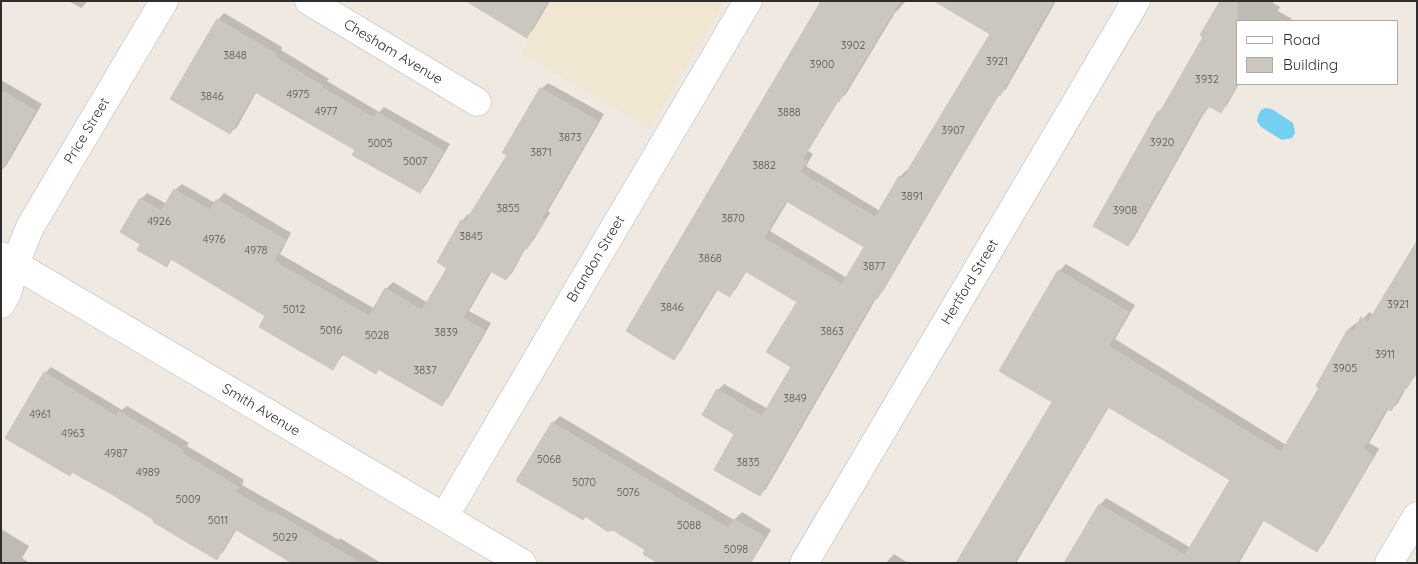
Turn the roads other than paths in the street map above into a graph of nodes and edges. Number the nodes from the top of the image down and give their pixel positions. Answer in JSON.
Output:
{"nodes":[{"id":1,"x":164,"y":1,"type":"edge"},
{"id":2,"x":309,"y":1,"type":"edge"},
{"id":3,"x":748,"y":1,"type":"edge"},
{"id":4,"x":1136,"y":1,"type":"edge"},
{"id":5,"x":477,"y":102,"type":"dead end"},
{"id":6,"x":8,"y":260,"type":"edge"},
{"id":7,"x":1,"y":304,"type":"edge"},
{"id":8,"x":1417,"y":516,"type":"edge"},
{"id":9,"x":444,"y":517,"type":"junction"},
{"id":10,"x":522,"y":563,"type":"edge"},
{"id":11,"x":804,"y":563,"type":"edge"},
{"id":12,"x":1389,"y":563,"type":"edge"}],
"edges":[{"from":1,"to":6,"type":"street","name":"Price Street"},
{"from":2,"to":5,"type":"street","name":"Chesham Avenue"},
{"from":3,"to":9,"type":"street","name":"Brandon Street"},
{"from":4,"to":11,"type":"street","name":"Hertford Street"},
{"from":6,"to":7,"type":"street","name":"Price Street"},
{"from":6,"to":9,"type":"street","name":"Smith Avenue"},
{"from":8,"to":12,"type":"street"},
{"from":9,"to":10,"type":"street","name":"Smith Avenue"}]}
